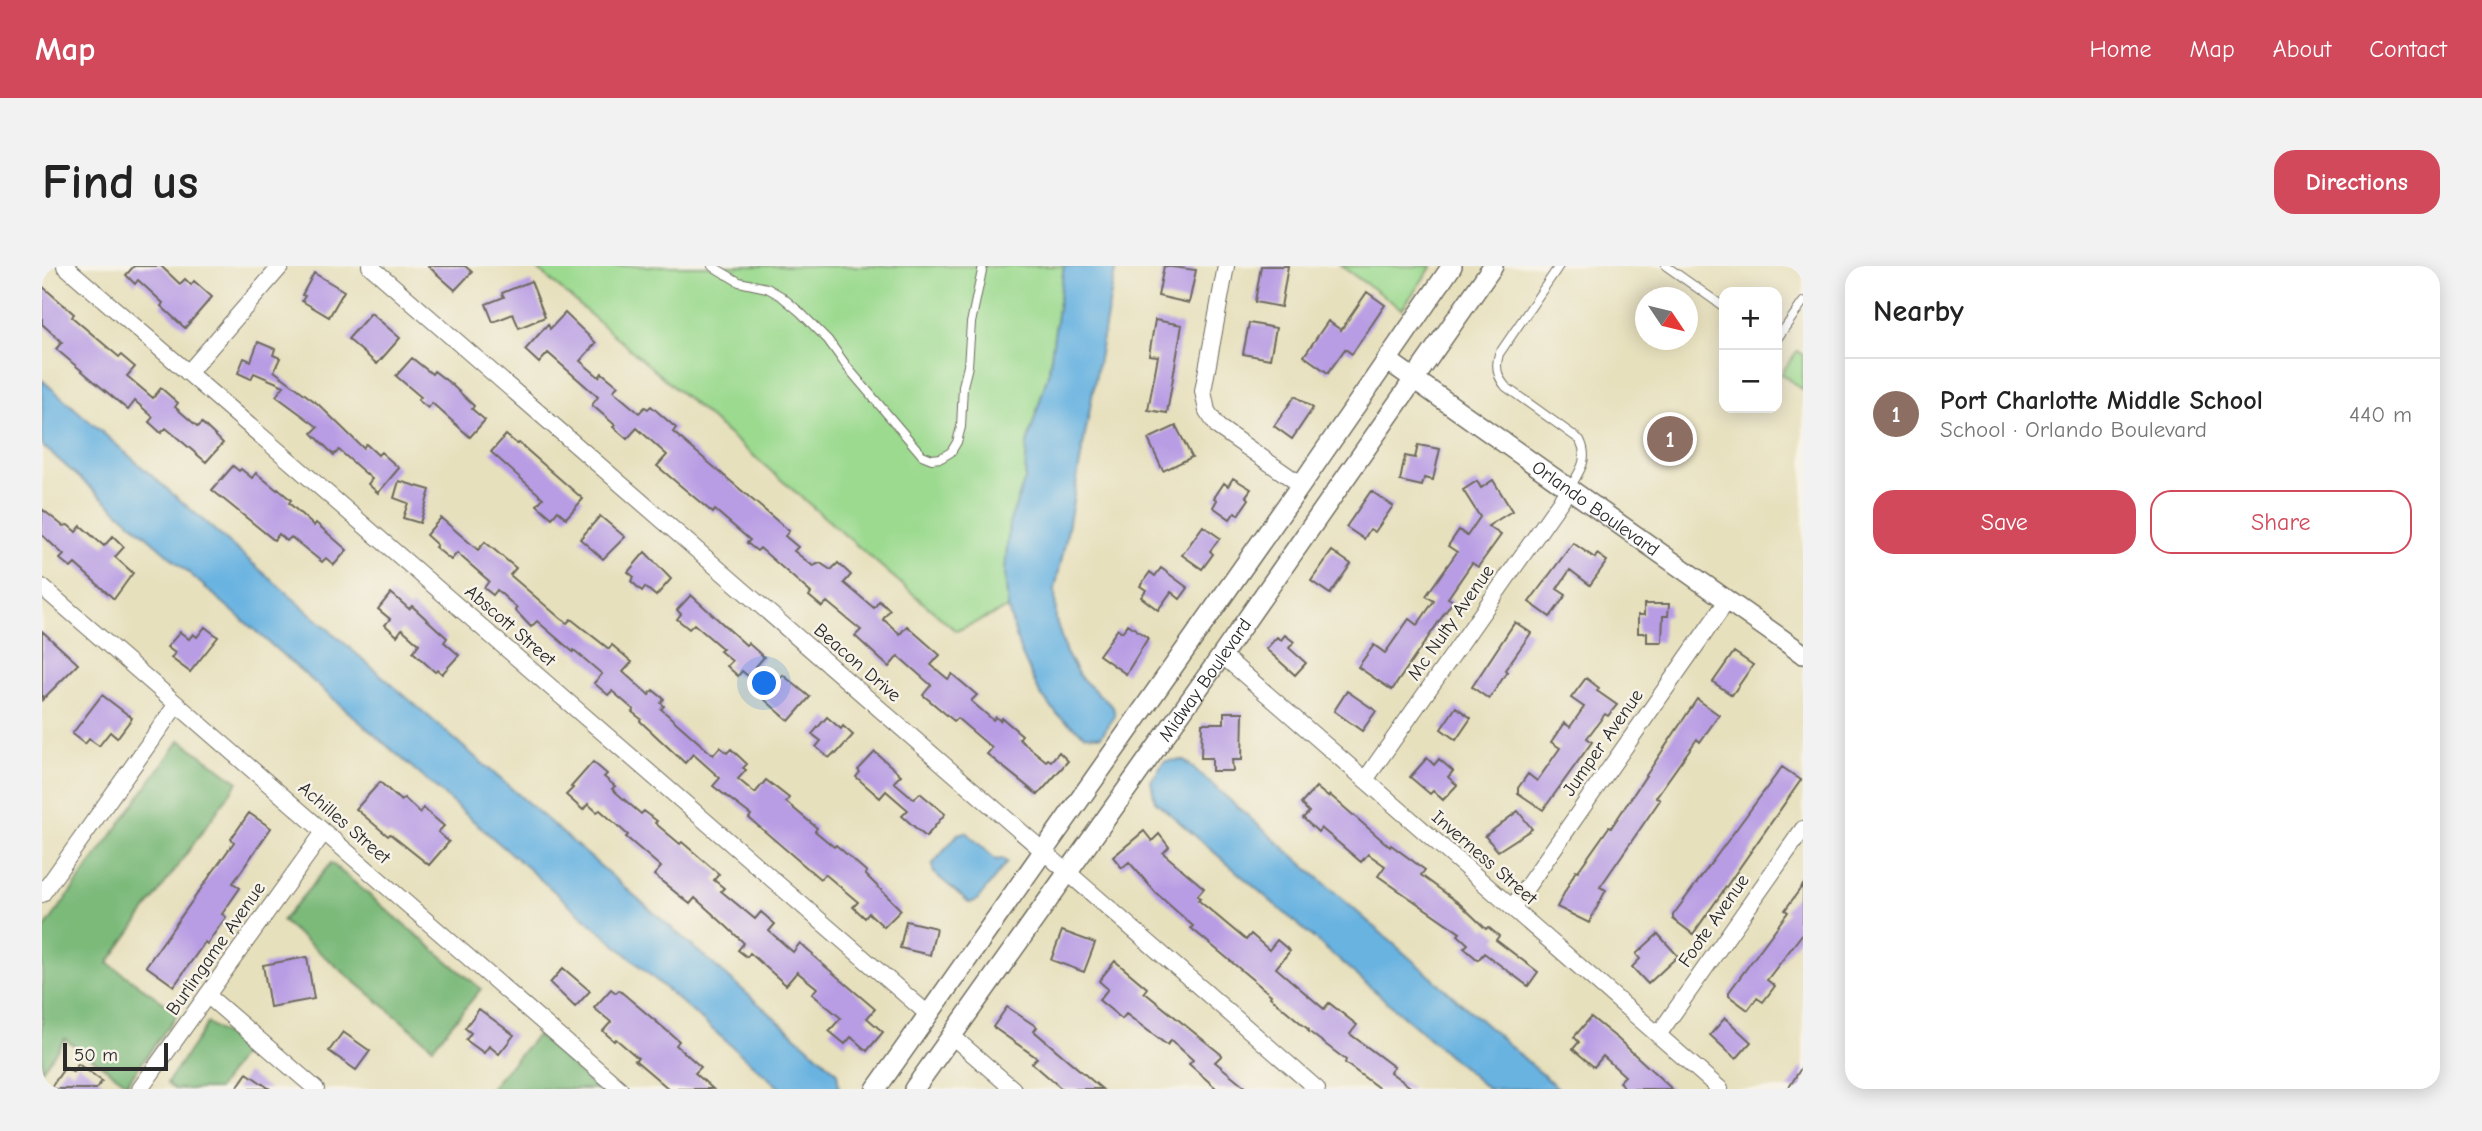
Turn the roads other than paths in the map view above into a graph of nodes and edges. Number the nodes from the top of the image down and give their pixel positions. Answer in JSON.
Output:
{"nodes":[{"id":1,"x":65,"y":266,"type":"edge"},
{"id":2,"x":281,"y":266,"type":"edge"},
{"id":3,"x":370,"y":266,"type":"edge"},
{"id":4,"x":712,"y":266,"type":"edge"},
{"id":5,"x":983,"y":266,"type":"edge"},
{"id":6,"x":1226,"y":266,"type":"edge"},
{"id":7,"x":1452,"y":266,"type":"edge"},
{"id":8,"x":1493,"y":266,"type":"edge"},
{"id":9,"x":1559,"y":266,"type":"edge"},
{"id":10,"x":1669,"y":267,"type":"edge"},
{"id":11,"x":1803,"y":302,"type":"edge"},
{"id":12,"x":1719,"y":303,"type":"edge"},
{"id":13,"x":1782,"y":332,"type":"edge"},
{"id":14,"x":1387,"y":360,"type":"junction"},
{"id":15,"x":188,"y":373,"type":"junction"},
{"id":16,"x":1413,"y":380,"type":"junction"},
{"id":17,"x":1301,"y":485,"type":"junction"},
{"id":18,"x":1569,"y":489,"type":"junction"},
{"id":19,"x":42,"y":587,"type":"edge"},
{"id":20,"x":1727,"y":601,"type":"junction"},
{"id":21,"x":1803,"y":654,"type":"edge"},
{"id":22,"x":1223,"y":655,"type":"junction"},
{"id":23,"x":177,"y":704,"type":"junction"},
{"id":24,"x":1365,"y":780,"type":"junction"},
{"id":25,"x":1803,"y":829,"type":"edge"},
{"id":26,"x":324,"y":832,"type":"junction"},
{"id":27,"x":1044,"y":852,"type":"junction"},
{"id":28,"x":1068,"y":873,"type":"junction"},
{"id":29,"x":42,"y":894,"type":"edge"},
{"id":30,"x":1512,"y":908,"type":"junction"},
{"id":31,"x":207,"y":995,"type":"junction"},
{"id":32,"x":929,"y":1015,"type":"junction"},
{"id":33,"x":1658,"y":1035,"type":"junction"},
{"id":34,"x":952,"y":1036,"type":"junction"},
{"id":35,"x":140,"y":1089,"type":"edge"},
{"id":36,"x":316,"y":1089,"type":"edge"},
{"id":37,"x":620,"y":1089,"type":"edge"},
{"id":38,"x":876,"y":1089,"type":"edge"},
{"id":39,"x":914,"y":1089,"type":"edge"},
{"id":40,"x":1013,"y":1089,"type":"edge"},
{"id":41,"x":1318,"y":1089,"type":"edge"},
{"id":42,"x":1720,"y":1089,"type":"edge"}],
"edges":[{"from":1,"to":15,"type":"street","name":"Abscott Street"},
{"from":2,"to":15,"type":"street"},
{"from":3,"to":27,"type":"street","name":"Beacon Drive"},
{"from":4,"to":5,"type":"lane"},
{"from":6,"to":17,"type":"street"},
{"from":7,"to":14,"type":"street","name":"Midway Boulevard"},
{"from":8,"to":16,"type":"street","name":"Midway Boulevard"},
{"from":9,"to":18,"type":"lane"},
{"from":10,"to":12,"type":"lane"},
{"from":11,"to":13,"type":"lane"},
{"from":14,"to":16,"type":"street","name":"Orlando Boulevard"},
{"from":14,"to":17,"type":"street","name":"Midway Boulevard"},
{"from":15,"to":32,"type":"street","name":"Abscott Street"},
{"from":16,"to":18,"type":"street","name":"Orlando Boulevard"},
{"from":16,"to":22,"type":"street","name":"Midway Boulevard"},
{"from":17,"to":27,"type":"street","name":"Midway Boulevard"},
{"from":18,"to":20,"type":"street","name":"Orlando Boulevard"},
{"from":18,"to":24,"type":"street","name":"Mc Nulty Avenue"},
{"from":19,"to":23,"type":"street","name":"Achilles Street"},
{"from":20,"to":21,"type":"street","name":"Orlando Boulevard"},
{"from":20,"to":30,"type":"street","name":"Jumper Avenue"},
{"from":22,"to":24,"type":"street","name":"Inverness Street"},
{"from":22,"to":28,"type":"street","name":"Midway Boulevard"},
{"from":23,"to":26,"type":"street","name":"Achilles Street"},
{"from":23,"to":29,"type":"street"},
{"from":24,"to":30,"type":"street","name":"Inverness Street"},
{"from":25,"to":33,"type":"street","name":"Foote Avenue"},
{"from":26,"to":31,"type":"street","name":"Burlingame Avenue"},
{"from":26,"to":37,"type":"street","name":"Achilles Street"},
{"from":27,"to":28,"type":"street","name":"Beacon Drive"},
{"from":27,"to":32,"type":"street","name":"Midway Boulevard"},
{"from":28,"to":34,"type":"street","name":"Midway Boulevard"},
{"from":28,"to":41,"type":"street","name":"Beacon Drive"},
{"from":30,"to":33,"type":"street","name":"Inverness Street"},
{"from":31,"to":35,"type":"street","name":"Burlingame Avenue"},
{"from":31,"to":36,"type":"street"},
{"from":32,"to":38,"type":"street","name":"Midway Boulevard"},
{"from":33,"to":42,"type":"street","name":"Inverness Street"},
{"from":34,"to":39,"type":"street","name":"Midway Boulevard"},
{"from":34,"to":40,"type":"street"}]}
